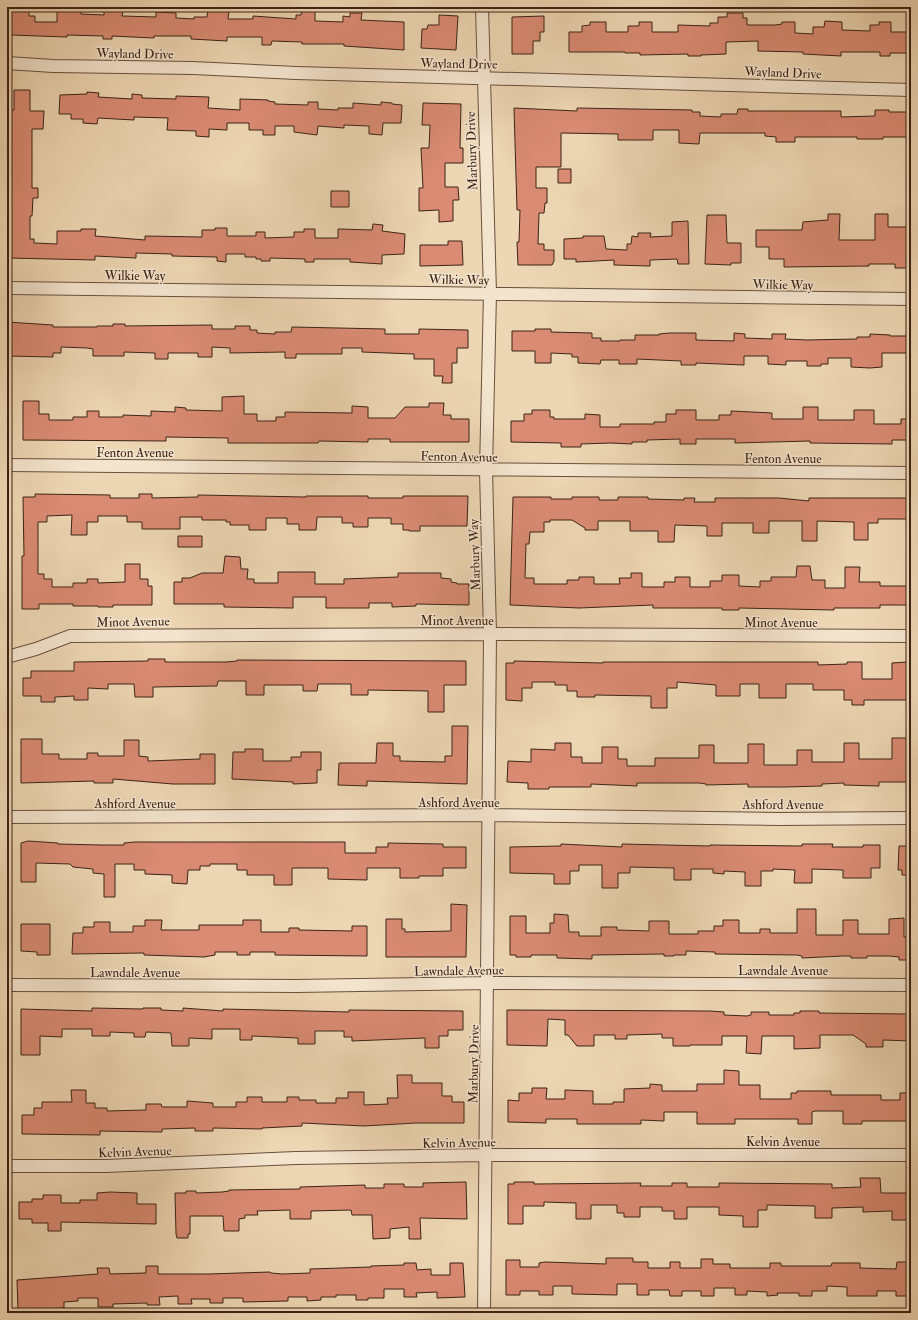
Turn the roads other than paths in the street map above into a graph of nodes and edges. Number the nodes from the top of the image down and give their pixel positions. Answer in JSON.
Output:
{"nodes":[{"id":1,"x":482,"y":7,"type":"edge"},
{"id":2,"x":7,"y":63,"type":"edge"},
{"id":3,"x":483,"y":78,"type":"junction"},
{"id":4,"x":911,"y":90,"type":"edge"},
{"id":5,"x":7,"y":288,"type":"edge"},
{"id":6,"x":490,"y":293,"type":"junction"},
{"id":7,"x":911,"y":299,"type":"edge"},
{"id":8,"x":7,"y":465,"type":"edge"},
{"id":9,"x":486,"y":470,"type":"junction"},
{"id":10,"x":911,"y":473,"type":"edge"},
{"id":11,"x":490,"y":634,"type":"junction"},
{"id":12,"x":911,"y":636,"type":"edge"},
{"id":13,"x":7,"y":657,"type":"edge"},
{"id":14,"x":490,"y":815,"type":"junction"},
{"id":15,"x":7,"y":817,"type":"edge"},
{"id":16,"x":911,"y":818,"type":"edge"},
{"id":17,"x":488,"y":983,"type":"junction"},
{"id":18,"x":7,"y":985,"type":"edge"},
{"id":19,"x":911,"y":985,"type":"edge"},
{"id":20,"x":486,"y":1155,"type":"junction"},
{"id":21,"x":911,"y":1155,"type":"edge"},
{"id":22,"x":7,"y":1166,"type":"edge"},
{"id":23,"x":484,"y":1313,"type":"edge"}],
"edges":[{"from":1,"to":3,"type":"street","name":"Marbury Drive"},
{"from":2,"to":3,"type":"street","name":"Wayland Drive"},
{"from":3,"to":4,"type":"street","name":"Wayland Drive"},
{"from":3,"to":6,"type":"street","name":"Marbury Drive"},
{"from":5,"to":6,"type":"street","name":"Wilkie Way"},
{"from":6,"to":7,"type":"street","name":"Wilkie Way"},
{"from":6,"to":9,"type":"street","name":"Marbury Way"},
{"from":8,"to":9,"type":"street","name":"Fenton Avenue"},
{"from":9,"to":10,"type":"street","name":"Fenton Avenue"},
{"from":9,"to":11,"type":"street","name":"Marbury Way"},
{"from":11,"to":12,"type":"street","name":"Minot Avenue"},
{"from":11,"to":13,"type":"street","name":"Minot Avenue"},
{"from":11,"to":14,"type":"street","name":"Marbury Way"},
{"from":14,"to":15,"type":"street","name":"Ashford Avenue"},
{"from":14,"to":16,"type":"street","name":"Ashford Avenue"},
{"from":14,"to":17,"type":"street","name":"Marbury Drive"},
{"from":17,"to":18,"type":"street","name":"Lawndale Avenue"},
{"from":17,"to":19,"type":"street","name":"Lawndale Avenue"},
{"from":17,"to":20,"type":"street","name":"Marbury Drive"},
{"from":20,"to":21,"type":"street","name":"Kelvin Avenue"},
{"from":20,"to":22,"type":"street","name":"Kelvin Avenue"},
{"from":20,"to":23,"type":"street","name":"Marbury Drive"}]}
